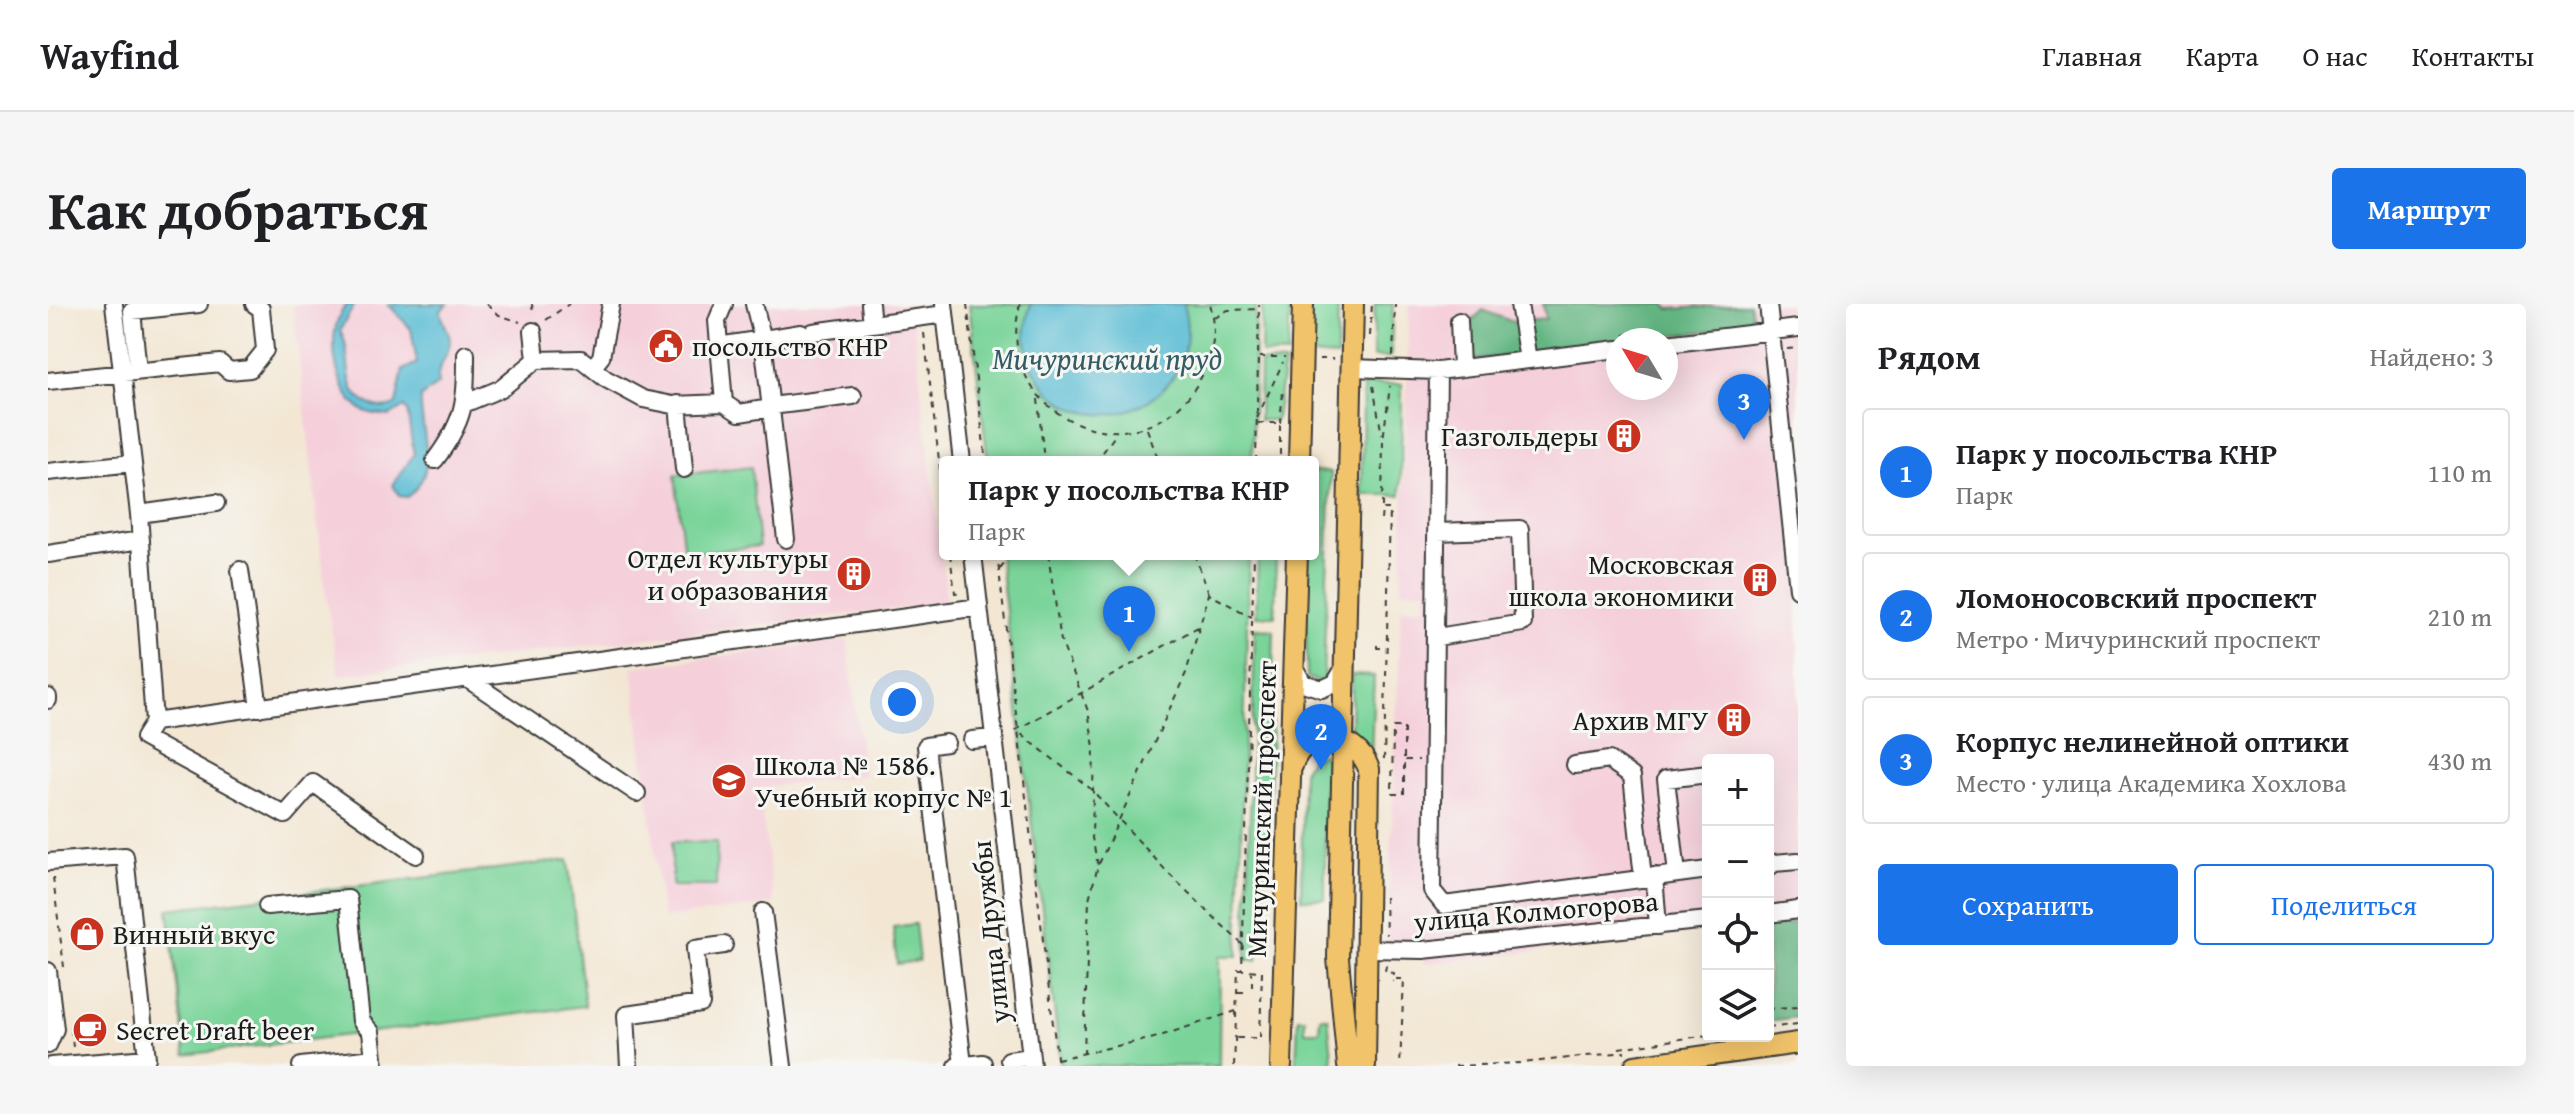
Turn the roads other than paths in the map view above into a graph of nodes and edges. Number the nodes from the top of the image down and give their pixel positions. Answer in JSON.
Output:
{"nodes":[{"id":1,"x":114,"y":304,"type":"edge"},
{"id":2,"x":199,"y":304,"type":"edge"},
{"id":3,"x":254,"y":304,"type":"edge"},
{"id":4,"x":611,"y":304,"type":"edge"},
{"id":5,"x":724,"y":304,"type":"edge"},
{"id":6,"x":754,"y":304,"type":"edge"},
{"id":7,"x":870,"y":304,"type":"edge"},
{"id":8,"x":1303,"y":304,"type":"edge"},
{"id":9,"x":1353,"y":304,"type":"edge"},
{"id":10,"x":1519,"y":304,"type":"edge"},
{"id":11,"x":1768,"y":304,"type":"edge"},
{"id":12,"x":945,"y":309,"type":"edge"},
{"id":13,"x":1459,"y":321,"type":"dead end"},
{"id":14,"x":872,"y":324,"type":"junction"},
{"id":15,"x":533,"y":327,"type":"road end"},
{"id":16,"x":1798,"y":328,"type":"edge"},
{"id":17,"x":1771,"y":331,"type":"junction"},
{"id":18,"x":763,"y":340,"type":"junction"},
{"id":19,"x":1678,"y":343,"type":"edge"},
{"id":20,"x":718,"y":346,"type":"junction"},
{"id":21,"x":1606,"y":350,"type":"edge"},
{"id":22,"x":466,"y":354,"type":"dead end"},
{"id":23,"x":536,"y":360,"type":"junction"},
{"id":24,"x":1528,"y":360,"type":"junction"},
{"id":25,"x":1346,"y":364,"type":"junction"},
{"id":26,"x":1461,"y":367,"type":"junction"},
{"id":27,"x":592,"y":368,"type":"junction"},
{"id":28,"x":1438,"y":371,"type":"junction"},
{"id":29,"x":130,"y":372,"type":"junction"},
{"id":30,"x":48,"y":381,"type":"edge"},
{"id":31,"x":853,"y":396,"type":"dead end"},
{"id":32,"x":466,"y":403,"type":"junction"},
{"id":33,"x":724,"y":403,"type":"junction"},
{"id":34,"x":678,"y":404,"type":"junction"},
{"id":35,"x":771,"y":407,"type":"junction"},
{"id":36,"x":961,"y":456,"type":"edge"},
{"id":37,"x":1299,"y":456,"type":"edge"},
{"id":38,"x":435,"y":460,"type":"dead end"},
{"id":39,"x":133,"y":463,"type":"junction"},
{"id":40,"x":684,"y":469,"type":"dead end"},
{"id":41,"x":48,"y":472,"type":"edge"},
{"id":42,"x":216,"y":503,"type":"dead end"},
{"id":43,"x":139,"y":514,"type":"junction"},
{"id":44,"x":1437,"y":532,"type":"junction"},
{"id":45,"x":786,"y":539,"type":"dead end"},
{"id":46,"x":141,"y":540,"type":"junction"},
{"id":47,"x":48,"y":554,"type":"edge"},
{"id":48,"x":974,"y":560,"type":"edge"},
{"id":49,"x":1297,"y":560,"type":"edge"},
{"id":50,"x":240,"y":570,"type":"dead end"},
{"id":51,"x":1798,"y":589,"type":"edge"},
{"id":52,"x":979,"y":607,"type":"junction"},
{"id":53,"x":1437,"y":637,"type":"junction"},
{"id":54,"x":1294,"y":667,"type":"junction"},
{"id":55,"x":1344,"y":668,"type":"junction"},
{"id":56,"x":466,"y":678,"type":"junction"},
{"id":57,"x":259,"y":708,"type":"junction"},
{"id":58,"x":154,"y":722,"type":"junction"},
{"id":59,"x":994,"y":738,"type":"junction"},
{"id":60,"x":972,"y":740,"type":"dead end"},
{"id":61,"x":1343,"y":740,"type":"junction"},
{"id":62,"x":946,"y":743,"type":"dead end"},
{"id":63,"x":1575,"y":765,"type":"dead end"},
{"id":64,"x":1291,"y":770,"type":"junction"},
{"id":65,"x":1702,"y":775,"type":"edge"},
{"id":66,"x":637,"y":793,"type":"dead end"},
{"id":67,"x":416,"y":855,"type":"dead end"},
{"id":68,"x":1798,"y":861,"type":"edge"},
{"id":69,"x":48,"y":862,"type":"edge"},
{"id":70,"x":1774,"y":863,"type":"edge"},
{"id":71,"x":1702,"y":871,"type":"edge"},
{"id":72,"x":1677,"y":874,"type":"junction"},
{"id":73,"x":1648,"y":877,"type":"junction"},
{"id":74,"x":267,"y":906,"type":"dead end"},
{"id":75,"x":1798,"y":910,"type":"edge"},
{"id":76,"x":763,"y":912,"type":"dead end"},
{"id":77,"x":1774,"y":913,"type":"edge"},
{"id":78,"x":1702,"y":921,"type":"edge"},
{"id":79,"x":1658,"y":926,"type":"junction"},
{"id":80,"x":724,"y":945,"type":"dead end"},
{"id":81,"x":1377,"y":950,"type":"junction"},
{"id":82,"x":56,"y":972,"type":"edge"},
{"id":83,"x":1798,"y":1043,"type":"edge"},
{"id":84,"x":48,"y":1045,"type":"edge"},
{"id":85,"x":1009,"y":1060,"type":"dead end"},
{"id":86,"x":1367,"y":1061,"type":"edge"},
{"id":87,"x":374,"y":1062,"type":"edge"},
{"id":88,"x":1031,"y":1062,"type":"edge"},
{"id":89,"x":983,"y":1063,"type":"dead end"},
{"id":90,"x":963,"y":1065,"type":"edge"},
{"id":91,"x":51,"y":1066,"type":"edge"},
{"id":92,"x":301,"y":1066,"type":"edge"},
{"id":93,"x":629,"y":1066,"type":"edge"},
{"id":94,"x":783,"y":1066,"type":"edge"},
{"id":95,"x":957,"y":1066,"type":"edge"},
{"id":96,"x":1281,"y":1066,"type":"edge"},
{"id":97,"x":1348,"y":1066,"type":"edge"},
{"id":98,"x":1635,"y":1066,"type":"edge"}],
"edges":[{"from":1,"to":29,"type":"street"},
{"from":2,"to":29,"type":"street"},
{"from":3,"to":29,"type":"street"},
{"from":4,"to":27,"type":"street"},
{"from":5,"to":20,"type":"street"},
{"from":6,"to":18,"type":"street"},
{"from":7,"to":14,"type":"street"},
{"from":8,"to":37,"type":"main road"},
{"from":9,"to":25,"type":"main road"},
{"from":10,"to":24,"type":"street"},
{"from":11,"to":17,"type":"street"},
{"from":12,"to":14,"type":"street"},
{"from":12,"to":36,"type":"street"},
{"from":13,"to":26,"type":"street"},
{"from":14,"to":18,"type":"street"},
{"from":15,"to":23,"type":"street"},
{"from":16,"to":17,"type":"street"},
{"from":17,"to":19,"type":"street"},
{"from":17,"to":51,"type":"street"},
{"from":18,"to":20,"type":"street"},
{"from":18,"to":35,"type":"street"},
{"from":20,"to":33,"type":"street"},
{"from":21,"to":24,"type":"street"},
{"from":22,"to":32,"type":"street"},
{"from":23,"to":27,"type":"street"},
{"from":23,"to":32,"type":"street"},
{"from":24,"to":26,"type":"street"},
{"from":25,"to":28,"type":"street"},
{"from":25,"to":55,"type":"main road"},
{"from":26,"to":28,"type":"street"},
{"from":27,"to":34,"type":"street"},
{"from":28,"to":44,"type":"street"},
{"from":29,"to":30,"type":"street"},
{"from":29,"to":39,"type":"street"},
{"from":31,"to":35,"type":"street"},
{"from":32,"to":38,"type":"street"},
{"from":33,"to":34,"type":"street"},
{"from":33,"to":35,"type":"street"},
{"from":34,"to":40,"type":"street"},
{"from":35,"to":45,"type":"street"},
{"from":39,"to":41,"type":"street"},
{"from":39,"to":43,"type":"street"},
{"from":42,"to":43,"type":"street"},
{"from":43,"to":46,"type":"street"},
{"from":44,"to":53,"type":"street"},
{"from":44,"to":53,"type":"street"},
{"from":46,"to":47,"type":"street"},
{"from":46,"to":58,"type":"street"},
{"from":48,"to":52,"type":"street","name":"улица Дружбы"},
{"from":49,"to":54,"type":"main road","name":"Мичуринский проспект"},
{"from":50,"to":57,"type":"street"},
{"from":52,"to":56,"type":"street"},
{"from":52,"to":59,"type":"street","name":"улица Дружбы"},
{"from":53,"to":73,"type":"street"},
{"from":54,"to":55,"type":"street"},
{"from":54,"to":64,"type":"main road","name":"Мичуринский проспект"},
{"from":55,"to":61,"type":"main road"},
{"from":56,"to":57,"type":"street"},
{"from":56,"to":66,"type":"street"},
{"from":57,"to":58,"type":"street"},
{"from":58,"to":67,"type":"street"},
{"from":59,"to":60,"type":"street"},
{"from":59,"to":88,"type":"street","name":"улица Дружбы"},
{"from":61,"to":64,"type":"main road"},
{"from":61,"to":81,"type":"main road"},
{"from":61,"to":97,"type":"main road"},
{"from":62,"to":90,"type":"street"},
{"from":63,"to":73,"type":"street"},
{"from":64,"to":96,"type":"main road","name":"Мичуринский проспект"},
{"from":65,"to":72,"type":"street"},
{"from":68,"to":70,"type":"street"},
{"from":69,"to":91,"type":"street"},
{"from":71,"to":72,"type":"street"},
{"from":72,"to":73,"type":"street"},
{"from":73,"to":79,"type":"street"},
{"from":74,"to":87,"type":"street"},
{"from":75,"to":77,"type":"street"},
{"from":76,"to":94,"type":"street"},
{"from":78,"to":79,"type":"street","name":"улица Колмогорова"},
{"from":79,"to":81,"type":"street","name":"улица Колмогорова"},
{"from":80,"to":93,"type":"street"},
{"from":81,"to":86,"type":"main road"},
{"from":82,"to":84,"type":"street"},
{"from":83,"to":98,"type":"main road"},
{"from":85,"to":88,"type":"street"},
{"from":87,"to":92,"type":"street"},
{"from":89,"to":90,"type":"street"},
{"from":90,"to":95,"type":"street"}]}
